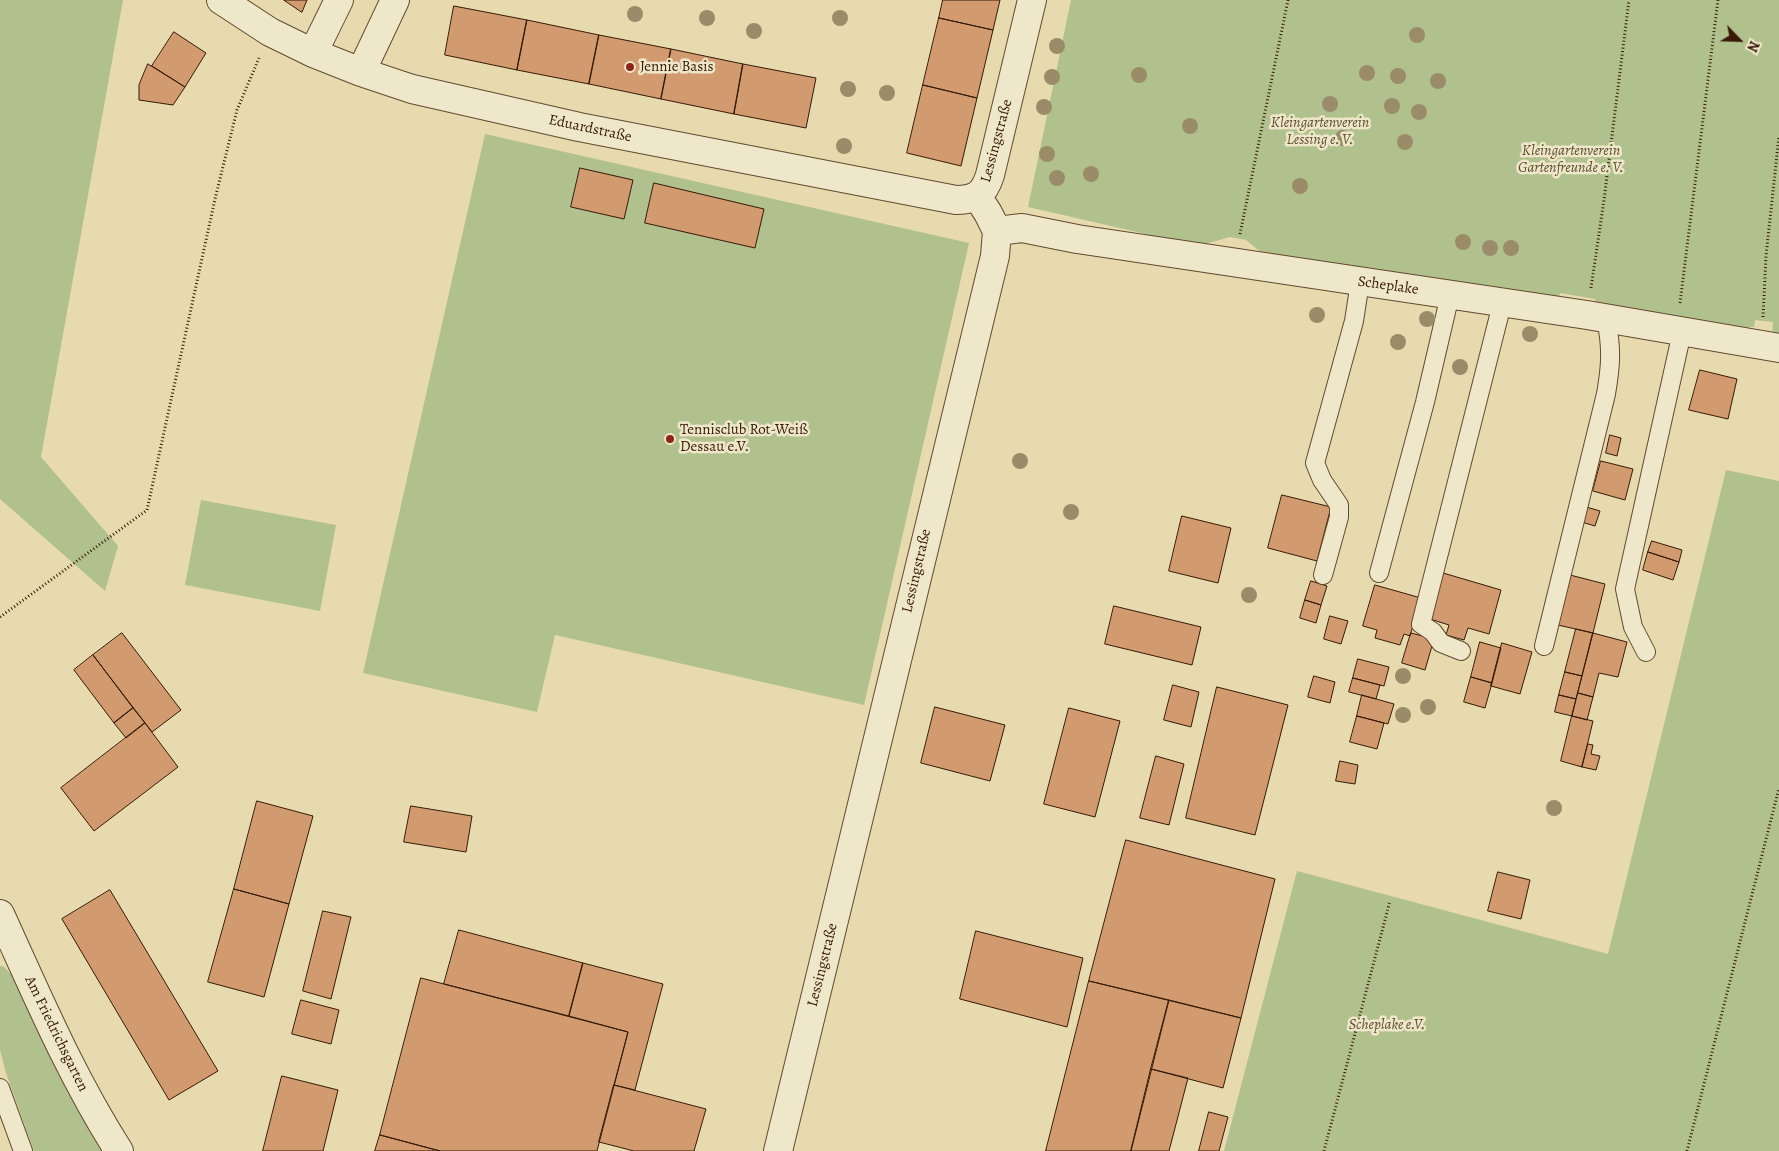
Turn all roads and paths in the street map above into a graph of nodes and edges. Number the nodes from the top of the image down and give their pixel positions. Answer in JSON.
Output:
{"nodes":[{"id":1,"x":221,"y":0,"type":"edge"},
{"id":2,"x":338,"y":0,"type":"edge"},
{"id":3,"x":395,"y":0,"type":"edge"},
{"id":4,"x":1032,"y":0,"type":"edge"},
{"id":5,"x":1288,"y":0,"type":"edge"},
{"id":6,"x":1629,"y":0,"type":"edge"},
{"id":7,"x":1718,"y":0,"type":"edge"},
{"id":8,"x":270,"y":32,"type":"junction"},
{"id":9,"x":313,"y":53,"type":"junction"},
{"id":10,"x":362,"y":72,"type":"junction"},
{"id":11,"x":1779,"y":136,"type":"edge"},
{"id":12,"x":977,"y":196,"type":"junction"},
{"id":13,"x":997,"y":231,"type":"junction"},
{"id":14,"x":1234,"y":262,"type":"junction"},
{"id":15,"x":1360,"y":282,"type":"junction"},
{"id":16,"x":1450,"y":295,"type":"junction"},
{"id":17,"x":1502,"y":304,"type":"junction"},
{"id":18,"x":1597,"y":317,"type":"junction"},
{"id":19,"x":1679,"y":332,"type":"junction"},
{"id":20,"x":1771,"y":347,"type":"edge"},
{"id":21,"x":1379,"y":573,"type":"dead end"},
{"id":22,"x":1322,"y":575,"type":"dead end"},
{"id":23,"x":0,"y":617,"type":"edge"},
{"id":24,"x":1544,"y":646,"type":"dead end"},
{"id":25,"x":1461,"y":651,"type":"dead end"},
{"id":26,"x":1646,"y":652,"type":"dead end"},
{"id":27,"x":1779,"y":788,"type":"edge"},
{"id":28,"x":1390,"y":901,"type":"dead end"},
{"id":29,"x":2,"y":924,"type":"edge"},
{"id":30,"x":0,"y":1088,"type":"edge"},
{"id":31,"x":23,"y":1151,"type":"edge"},
{"id":32,"x":119,"y":1151,"type":"edge"},
{"id":33,"x":778,"y":1151,"type":"edge"},
{"id":34,"x":1324,"y":1151,"type":"edge"},
{"id":35,"x":1687,"y":1151,"type":"edge"}],
"edges":[{"from":1,"to":8,"type":"street","name":"Eduardstraße"},
{"from":2,"to":9,"type":"street"},
{"from":3,"to":10,"type":"street"},
{"from":4,"to":12,"type":"street","name":"Lessingstraße"},
{"from":5,"to":14,"type":"path"},
{"from":6,"to":18,"type":"path"},
{"from":7,"to":19,"type":"path"},
{"from":8,"to":9,"type":"street","name":"Eduardstraße"},
{"from":8,"to":23,"type":"path"},
{"from":9,"to":10,"type":"street","name":"Eduardstraße"},
{"from":10,"to":12,"type":"street","name":"Eduardstraße"},
{"from":11,"to":20,"type":"path"},
{"from":12,"to":13,"type":"street","name":"Lessingstraße"},
{"from":13,"to":14,"type":"street","name":"Scheplake"},
{"from":13,"to":33,"type":"street","name":"Lessingstraße"},
{"from":14,"to":15,"type":"street","name":"Scheplake"},
{"from":15,"to":16,"type":"street","name":"Scheplake"},
{"from":15,"to":22,"type":"lane"},
{"from":16,"to":17,"type":"street","name":"Scheplake"},
{"from":16,"to":21,"type":"lane"},
{"from":17,"to":18,"type":"street","name":"Scheplake"},
{"from":17,"to":25,"type":"lane"},
{"from":18,"to":19,"type":"street","name":"Scheplake"},
{"from":18,"to":24,"type":"lane"},
{"from":19,"to":20,"type":"street","name":"Scheplake"},
{"from":19,"to":26,"type":"lane"},
{"from":27,"to":35,"type":"path"},
{"from":28,"to":34,"type":"path"},
{"from":29,"to":32,"type":"street","name":"Am Friedrichsgarten"},
{"from":30,"to":31,"type":"lane"}]}
